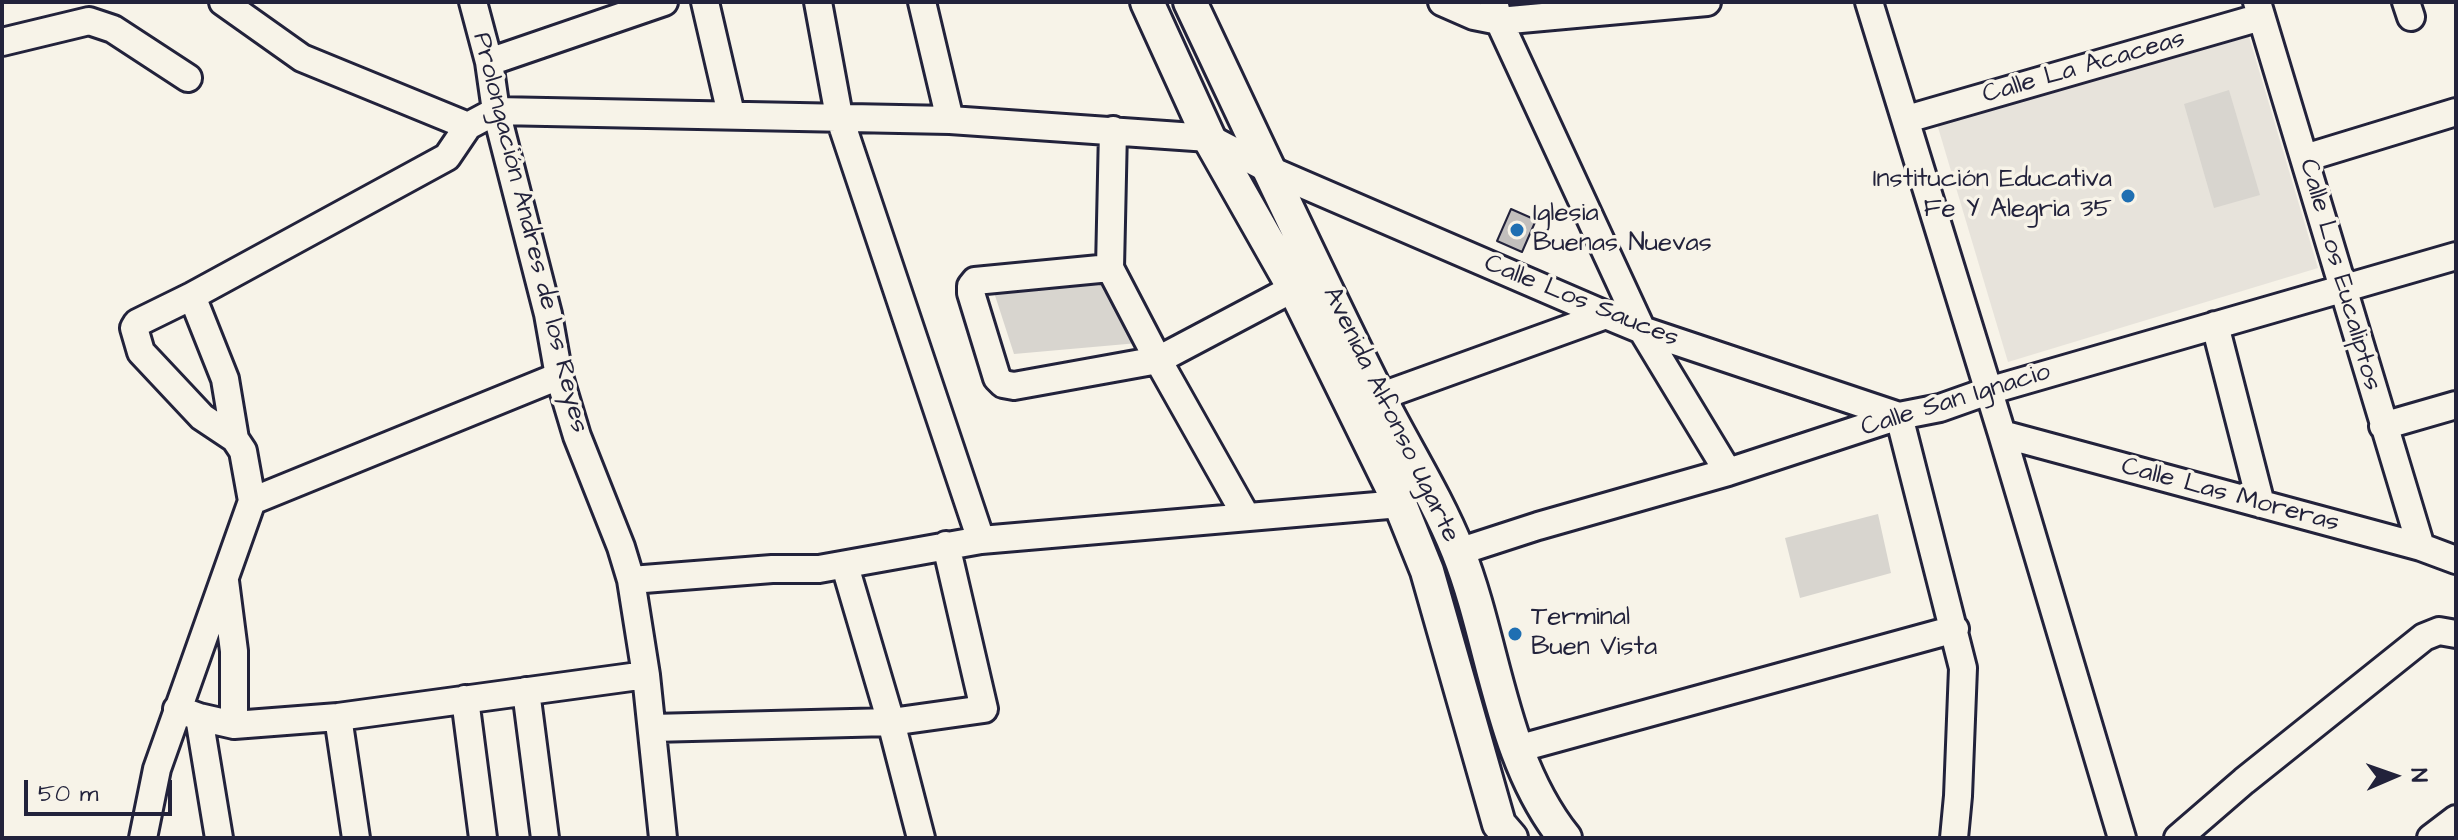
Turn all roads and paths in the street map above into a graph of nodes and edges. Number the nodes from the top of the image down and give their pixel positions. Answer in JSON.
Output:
{"nodes":[{"id":1,"x":223,"y":2,"type":"edge"},
{"id":2,"x":473,"y":2,"type":"edge"},
{"id":3,"x":664,"y":2,"type":"edge"},
{"id":4,"x":705,"y":2,"type":"edge"},
{"id":5,"x":818,"y":2,"type":"edge"},
{"id":6,"x":922,"y":2,"type":"edge"},
{"id":7,"x":1147,"y":2,"type":"edge"},
{"id":8,"x":1190,"y":2,"type":"edge"},
{"id":9,"x":1442,"y":2,"type":"edge"},
{"id":10,"x":1705,"y":2,"type":"edge"},
{"id":11,"x":1869,"y":2,"type":"edge"},
{"id":12,"x":2259,"y":9,"type":"edge"},
{"id":13,"x":1496,"y":11,"type":"edge"},
{"id":14,"x":2,"y":42,"type":"edge"},
{"id":15,"x":489,"y":62,"type":"junction"},
{"id":16,"x":188,"y":78,"type":"dead end"},
{"id":17,"x":496,"y":111,"type":"junction"},
{"id":18,"x":2456,"y":112,"type":"edge"},
{"id":19,"x":731,"y":114,"type":"junction"},
{"id":20,"x":839,"y":116,"type":"junction"},
{"id":21,"x":1907,"y":119,"type":"junction"},
{"id":22,"x":950,"y":120,"type":"junction"},
{"id":23,"x":468,"y":126,"type":"junction"},
{"id":24,"x":1113,"y":130,"type":"junction"},
{"id":25,"x":1209,"y":138,"type":"junction"},
{"id":26,"x":2305,"y":158,"type":"junction"},
{"id":27,"x":1270,"y":170,"type":"junction"},
{"id":28,"x":2456,"y":256,"type":"edge"},
{"id":29,"x":1110,"y":268,"type":"junction"},
{"id":30,"x":1294,"y":288,"type":"junction"},
{"id":31,"x":2342,"y":288,"type":"junction"},
{"id":32,"x":192,"y":296,"type":"junction"},
{"id":33,"x":1606,"y":315,"type":"junction"},
{"id":34,"x":2215,"y":325,"type":"junction"},
{"id":35,"x":1642,"y":330,"type":"junction"},
{"id":36,"x":1158,"y":360,"type":"junction"},
{"id":37,"x":559,"y":376,"type":"junction"},
{"id":38,"x":1988,"y":391,"type":"junction"},
{"id":39,"x":1379,"y":397,"type":"junction"},
{"id":40,"x":2456,"y":405,"type":"edge"},
{"id":41,"x":1899,"y":416,"type":"junction"},
{"id":42,"x":2383,"y":426,"type":"junction"},
{"id":43,"x":2002,"y":434,"type":"junction"},
{"id":44,"x":235,"y":439,"type":"junction"},
{"id":45,"x":1728,"y":472,"type":"junction"},
{"id":46,"x":252,"y":501,"type":"junction"},
{"id":47,"x":1400,"y":504,"type":"junction"},
{"id":48,"x":2261,"y":504,"type":"junction"},
{"id":49,"x":1246,"y":516,"type":"junction"},
{"id":50,"x":981,"y":540,"type":"junction"},
{"id":51,"x":946,"y":545,"type":"junction"},
{"id":52,"x":2421,"y":547,"type":"junction"},
{"id":53,"x":1458,"y":552,"type":"junction"},
{"id":54,"x":2456,"y":560,"type":"edge"},
{"id":55,"x":845,"y":566,"type":"junction"},
{"id":56,"x":224,"y":578,"type":"junction"},
{"id":57,"x":631,"y":580,"type":"junction"},
{"id":58,"x":1955,"y":629,"type":"junction"},
{"id":59,"x":2456,"y":634,"type":"edge"},
{"id":60,"x":646,"y":675,"type":"junction"},
{"id":61,"x":526,"y":691,"type":"junction"},
{"id":62,"x":465,"y":699,"type":"junction"},
{"id":63,"x":188,"y":713,"type":"junction"},
{"id":64,"x":338,"y":717,"type":"junction"},
{"id":65,"x":891,"y":722,"type":"junction"},
{"id":66,"x":234,"y":725,"type":"junction"},
{"id":67,"x":652,"y":728,"type":"junction"},
{"id":68,"x":1517,"y":749,"type":"junction"},
{"id":69,"x":2456,"y":819,"type":"edge"},
{"id":70,"x":1503,"y":833,"type":"edge"},
{"id":71,"x":143,"y":838,"type":"edge"},
{"id":72,"x":219,"y":838,"type":"edge"},
{"id":73,"x":356,"y":838,"type":"edge"},
{"id":74,"x":483,"y":838,"type":"edge"},
{"id":75,"x":545,"y":838,"type":"edge"},
{"id":76,"x":663,"y":838,"type":"edge"},
{"id":77,"x":921,"y":838,"type":"edge"},
{"id":78,"x":1565,"y":838,"type":"edge"},
{"id":79,"x":1954,"y":838,"type":"edge"},
{"id":80,"x":2122,"y":838,"type":"edge"},
{"id":81,"x":2178,"y":838,"type":"edge"},
{"id":82,"x":2431,"y":838,"type":"edge"}],
"edges":[{"from":1,"to":23,"type":"street"},
{"from":2,"to":15,"type":"street","name":"Prolongación Andres de los Reyes"},
{"from":3,"to":15,"type":"street"},
{"from":4,"to":19,"type":"street"},
{"from":5,"to":20,"type":"street"},
{"from":6,"to":22,"type":"street"},
{"from":7,"to":25,"type":"main road","name":"Avenida Alfonso Ugarte"},
{"from":8,"to":27,"type":"main road","name":"Avenida Alfonso Ugarte"},
{"from":9,"to":13,"type":"street"},
{"from":10,"to":13,"type":"street"},
{"from":11,"to":21,"type":"street"},
{"from":12,"to":21,"type":"street","name":"Calle La Acaceas"},
{"from":12,"to":26,"type":"street","name":"Calle Los Eucaliptos"},
{"from":13,"to":35,"type":"street"},
{"from":14,"to":16,"type":"street"},
{"from":15,"to":17,"type":"street","name":"Prolongación Andres de los Reyes"},
{"from":17,"to":19,"type":"street"},
{"from":17,"to":23,"type":"street"},
{"from":17,"to":37,"type":"street","name":"Prolongación Andres de los Reyes"},
{"from":18,"to":26,"type":"street"},
{"from":19,"to":20,"type":"street"},
{"from":20,"to":22,"type":"street"},
{"from":20,"to":50,"type":"street"},
{"from":21,"to":38,"type":"street"},
{"from":22,"to":24,"type":"street"},
{"from":23,"to":32,"type":"street"},
{"from":24,"to":25,"type":"street"},
{"from":24,"to":29,"type":"street"},
{"from":25,"to":27,"type":"street","name":"Calle Los Sauces"},
{"from":25,"to":30,"type":"main road","name":"Avenida Alfonso Ugarte"},
{"from":26,"to":31,"type":"street","name":"Calle Los Eucaliptos"},
{"from":27,"to":33,"type":"street","name":"Calle Los Sauces"},
{"from":27,"to":39,"type":"main road","name":"Avenida Alfonso Ugarte"},
{"from":28,"to":31,"type":"street","name":"Calle San Ignacio"},
{"from":29,"to":36,"type":"street"},
{"from":29,"to":36,"type":"street"},
{"from":30,"to":36,"type":"street"},
{"from":30,"to":47,"type":"main road","name":"Avenida Alfonso Ugarte"},
{"from":31,"to":34,"type":"street","name":"Calle San Ignacio"},
{"from":31,"to":42,"type":"street","name":"Calle Los Eucaliptos"},
{"from":32,"to":44,"type":"street"},
{"from":32,"to":44,"type":"street"},
{"from":33,"to":35,"type":"street","name":"Calle Los Sauces"},
{"from":33,"to":39,"type":"street"},
{"from":34,"to":38,"type":"street","name":"Calle San Ignacio"},
{"from":34,"to":48,"type":"street"},
{"from":35,"to":41,"type":"street","name":"Calle Los Sauces"},
{"from":35,"to":45,"type":"street"},
{"from":36,"to":49,"type":"street"},
{"from":37,"to":46,"type":"street"},
{"from":37,"to":57,"type":"street","name":"Prolongación Andres de los Reyes"},
{"from":38,"to":41,"type":"street","name":"Calle San Ignacio"},
{"from":38,"to":43,"type":"street"},
{"from":39,"to":53,"type":"main road","name":"Avenida Alfonso Ugarte"},
{"from":40,"to":42,"type":"street"},
{"from":41,"to":45,"type":"street","name":"Calle San Ignacio"},
{"from":41,"to":58,"type":"street"},
{"from":42,"to":52,"type":"street","name":"Calle Los Eucaliptos"},
{"from":43,"to":48,"type":"street","name":"Calle Las Moreras"},
{"from":43,"to":80,"type":"street"},
{"from":44,"to":46,"type":"street"},
{"from":45,"to":53,"type":"street","name":"Calle San Ignacio"},
{"from":46,"to":56,"type":"street"},
{"from":47,"to":49,"type":"street"},
{"from":47,"to":70,"type":"main road","name":"Avenida Alfonso Ugarte"},
{"from":48,"to":52,"type":"street","name":"Calle Las Moreras"},
{"from":49,"to":50,"type":"street"},
{"from":50,"to":51,"type":"street"},
{"from":51,"to":55,"type":"street"},
{"from":51,"to":65,"type":"street"},
{"from":52,"to":54,"type":"street","name":"Calle Las Moreras"},
{"from":53,"to":68,"type":"main road","name":"Avenida Alfonso Ugarte"},
{"from":55,"to":57,"type":"street"},
{"from":55,"to":65,"type":"street"},
{"from":56,"to":63,"type":"street"},
{"from":56,"to":66,"type":"street"},
{"from":57,"to":60,"type":"street","name":"Prolongación Andres de los Reyes"},
{"from":58,"to":68,"type":"street"},
{"from":58,"to":79,"type":"street"},
{"from":59,"to":81,"type":"street"},
{"from":60,"to":61,"type":"street"},
{"from":60,"to":67,"type":"street","name":"Prolongación Andres de los Reyes"},
{"from":61,"to":62,"type":"street"},
{"from":61,"to":75,"type":"street"},
{"from":62,"to":64,"type":"street"},
{"from":62,"to":74,"type":"street"},
{"from":63,"to":66,"type":"street"},
{"from":63,"to":71,"type":"street"},
{"from":63,"to":72,"type":"street"},
{"from":64,"to":66,"type":"street"},
{"from":64,"to":73,"type":"street"},
{"from":65,"to":67,"type":"street"},
{"from":65,"to":77,"type":"street"},
{"from":67,"to":76,"type":"street","name":"Prolongación Andres de los Reyes"},
{"from":68,"to":78,"type":"main road","name":"Avenida Alfonso Ugarte"},
{"from":69,"to":82,"type":"street"}]}
